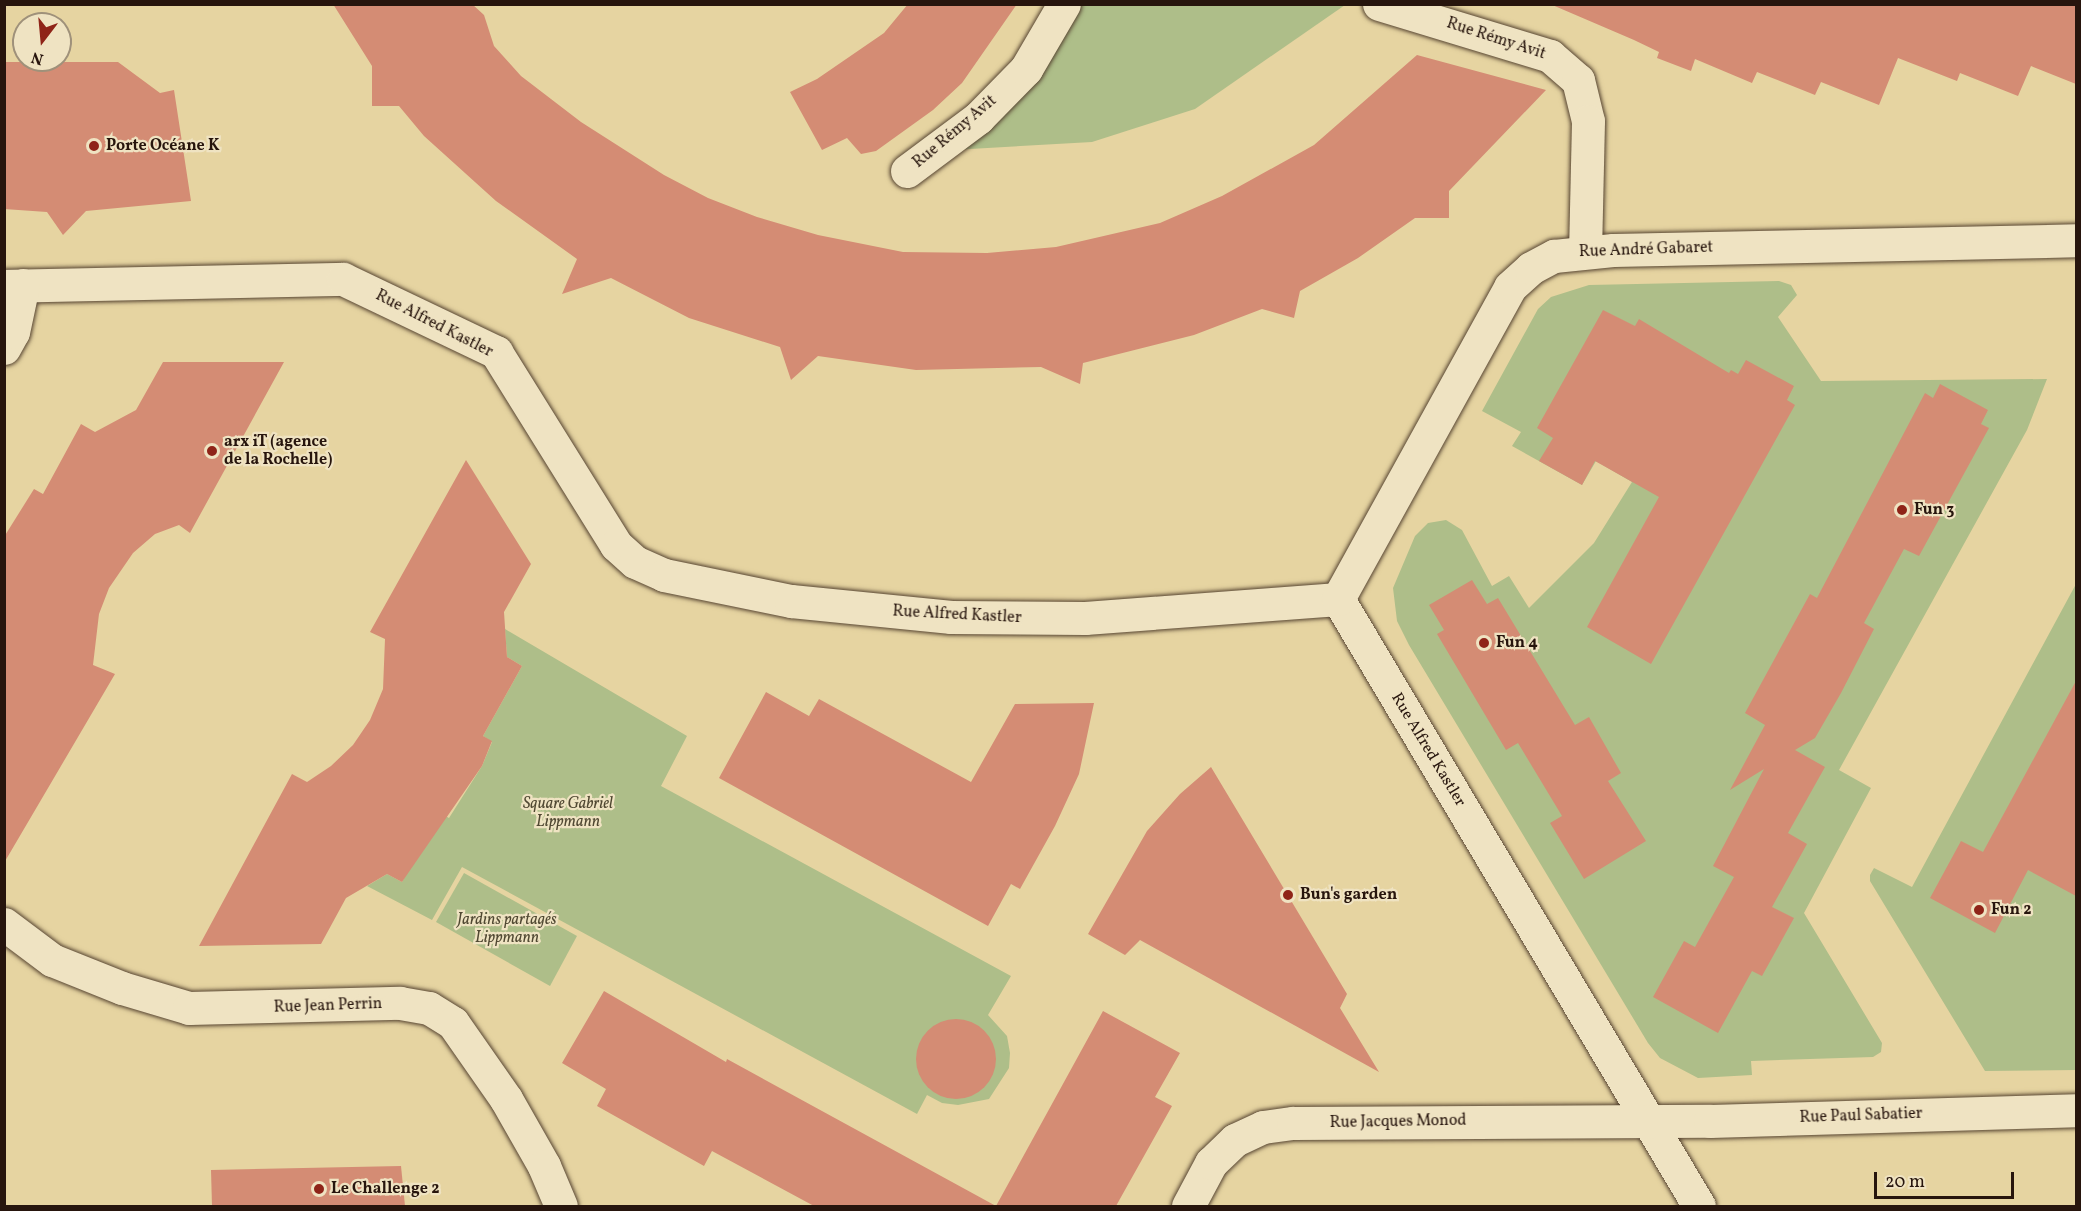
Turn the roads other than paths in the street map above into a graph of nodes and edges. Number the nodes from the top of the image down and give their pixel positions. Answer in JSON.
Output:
{"nodes":[{"id":1,"x":1064,"y":4,"type":"edge"},
{"id":2,"x":1379,"y":4,"type":"edge"},
{"id":3,"x":907,"y":171,"type":"dead end"},
{"id":4,"x":2076,"y":240,"type":"edge"},
{"id":5,"x":1585,"y":251,"type":"junction"},
{"id":6,"x":14,"y":285,"type":"edge"},
{"id":7,"x":4,"y":348,"type":"edge"},
{"id":8,"x":1338,"y":599,"type":"junction"},
{"id":9,"x":4,"y":924,"type":"edge"},
{"id":10,"x":2076,"y":1110,"type":"edge"},
{"id":11,"x":1646,"y":1120,"type":"junction"},
{"id":12,"x":561,"y":1206,"type":"edge"},
{"id":13,"x":1188,"y":1206,"type":"edge"},
{"id":14,"x":1699,"y":1206,"type":"edge"}],
"edges":[{"from":1,"to":3,"type":"street","name":"Rue Rémy Avit"},
{"from":2,"to":5,"type":"street","name":"Rue Rémy Avit"},
{"from":4,"to":5,"type":"street","name":"Rue André Gabaret"},
{"from":5,"to":8,"type":"street","name":"Rue André Gabaret"},
{"from":6,"to":7,"type":"street"},
{"from":6,"to":8,"type":"street","name":"Rue Alfred Kastler"},
{"from":8,"to":11,"type":"street","name":"Rue Alfred Kastler"},
{"from":9,"to":12,"type":"street","name":"Rue Jean Perrin"},
{"from":10,"to":11,"type":"street","name":"Rue Paul Sabatier"},
{"from":11,"to":13,"type":"street","name":"Rue Jacques Monod"},
{"from":11,"to":14,"type":"street","name":"Rue Alfred Kastler"}]}
